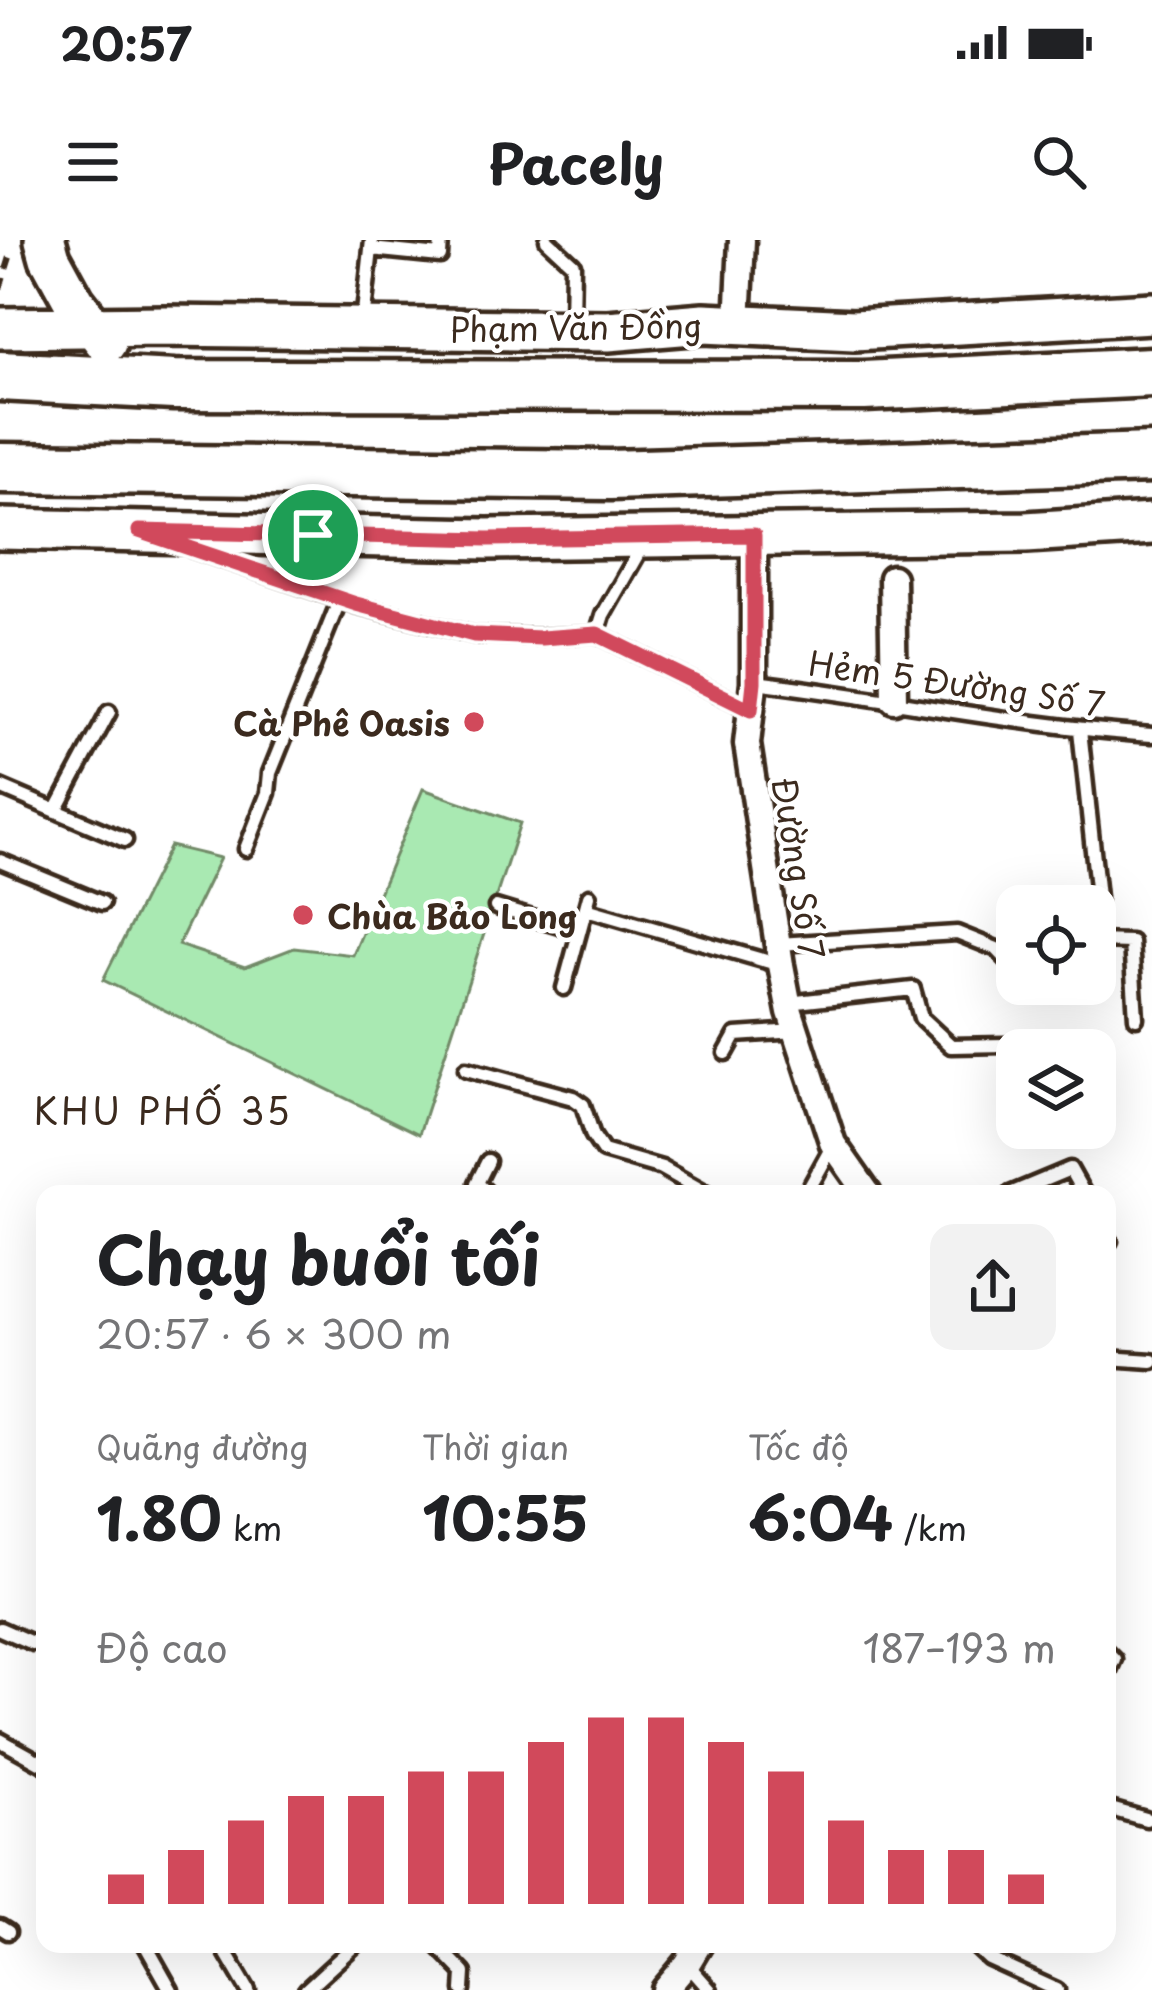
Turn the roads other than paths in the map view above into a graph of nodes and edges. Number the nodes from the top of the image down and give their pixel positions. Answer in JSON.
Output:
{"nodes":[{"id":1,"x":442,"y":240,"type":"edge"},
{"id":2,"x":547,"y":240,"type":"edge"},
{"id":3,"x":742,"y":240,"type":"edge"},
{"id":4,"x":30,"y":241,"type":"edge"},
{"id":5,"x":372,"y":245,"type":"edge"},
{"id":6,"x":1152,"y":313,"type":"edge"},
{"id":7,"x":738,"y":324,"type":"junction"},
{"id":8,"x":0,"y":328,"type":"edge"},
{"id":9,"x":97,"y":328,"type":"junction"},
{"id":10,"x":362,"y":329,"type":"junction"},
{"id":11,"x":572,"y":330,"type":"junction"},
{"id":12,"x":1152,"y":372,"type":"edge"},
{"id":13,"x":0,"y":376,"type":"edge"},
{"id":14,"x":130,"y":384,"type":"junction"},
{"id":15,"x":1152,"y":458,"type":"edge"},
{"id":16,"x":0,"y":468,"type":"edge"},
{"id":17,"x":1152,"y":524,"type":"edge"},
{"id":18,"x":0,"y":529,"type":"edge"},
{"id":19,"x":139,"y":531,"type":"junction"},
{"id":20,"x":754,"y":535,"type":"junction"},
{"id":21,"x":647,"y":536,"type":"junction"},
{"id":22,"x":892,"y":578,"type":"dead end"},
{"id":23,"x":340,"y":599,"type":"junction"},
{"id":24,"x":597,"y":634,"type":"junction"},
{"id":25,"x":754,"y":682,"type":"junction"},
{"id":26,"x":894,"y":700,"type":"junction"},
{"id":27,"x":751,"y":710,"type":"junction"},
{"id":28,"x":109,"y":712,"type":"dead end"},
{"id":29,"x":1080,"y":730,"type":"junction"},
{"id":30,"x":1152,"y":735,"type":"edge"},
{"id":31,"x":0,"y":787,"type":"edge"},
{"id":32,"x":56,"y":811,"type":"junction"},
{"id":33,"x":125,"y":840,"type":"dead end"},
{"id":34,"x":246,"y":849,"type":"dead end"},
{"id":35,"x":0,"y":861,"type":"edge"},
{"id":36,"x":1097,"y":885,"type":"edge"},
{"id":37,"x":102,"y":903,"type":"dead end"},
{"id":38,"x":496,"y":908,"type":"dead end"},
{"id":39,"x":579,"y":932,"type":"junction"},
{"id":40,"x":1116,"y":942,"type":"edge"},
{"id":41,"x":996,"y":950,"type":"edge"},
{"id":42,"x":780,"y":955,"type":"junction"},
{"id":43,"x":564,"y":988,"type":"dead end"},
{"id":44,"x":788,"y":1003,"type":"junction"},
{"id":45,"x":1136,"y":1018,"type":"dead end"},
{"id":46,"x":797,"y":1031,"type":"junction"},
{"id":47,"x":996,"y":1046,"type":"edge"},
{"id":48,"x":726,"y":1053,"type":"dead end"},
{"id":49,"x":466,"y":1069,"type":"dead end"},
{"id":50,"x":833,"y":1144,"type":"junction"},
{"id":51,"x":488,"y":1161,"type":"dead end"},
{"id":52,"x":479,"y":1185,"type":"edge"},
{"id":53,"x":692,"y":1185,"type":"edge"},
{"id":54,"x":811,"y":1185,"type":"edge"},
{"id":55,"x":862,"y":1185,"type":"edge"},
{"id":56,"x":1032,"y":1185,"type":"edge"},
{"id":57,"x":1079,"y":1185,"type":"edge"},
{"id":58,"x":1116,"y":1358,"type":"edge"},
{"id":59,"x":1152,"y":1360,"type":"edge"},
{"id":60,"x":0,"y":1629,"type":"edge"},
{"id":61,"x":32,"y":1643,"type":"dead end"},
{"id":62,"x":0,"y":1740,"type":"edge"},
{"id":63,"x":36,"y":1760,"type":"edge"},
{"id":64,"x":1116,"y":1810,"type":"edge"},
{"id":65,"x":1150,"y":1818,"type":"edge"},
{"id":66,"x":150,"y":1953,"type":"edge"},
{"id":67,"x":226,"y":1953,"type":"edge"},
{"id":68,"x":346,"y":1953,"type":"edge"},
{"id":69,"x":447,"y":1953,"type":"edge"},
{"id":70,"x":983,"y":1953,"type":"edge"},
{"id":71,"x":993,"y":1953,"type":"edge"},
{"id":72,"x":693,"y":1954,"type":"edge"},
{"id":73,"x":989,"y":1959,"type":"junction"},
{"id":74,"x":171,"y":1990,"type":"edge"},
{"id":75,"x":248,"y":1990,"type":"edge"},
{"id":76,"x":306,"y":1990,"type":"edge"},
{"id":77,"x":463,"y":1990,"type":"edge"},
{"id":78,"x":665,"y":1990,"type":"edge"},
{"id":79,"x":710,"y":1990,"type":"edge"},
{"id":80,"x":1057,"y":1990,"type":"edge"}],
"edges":[{"from":1,"to":5,"type":"lane"},
{"from":2,"to":11,"type":"lane"},
{"from":3,"to":7,"type":"street"},
{"from":4,"to":9,"type":"main road"},
{"from":5,"to":10,"type":"lane"},
{"from":6,"to":7,"type":"main road","name":"Phạm Văn Đồng"},
{"from":7,"to":11,"type":"main road","name":"Phạm Văn Đồng"},
{"from":8,"to":9,"type":"main road","name":"Phạm Văn Đồng"},
{"from":9,"to":10,"type":"main road","name":"Phạm Văn Đồng"},
{"from":9,"to":14,"type":"main road"},
{"from":10,"to":11,"type":"main road","name":"Phạm Văn Đồng"},
{"from":12,"to":14,"type":"highway","name":"Phạm Văn Đồng"},
{"from":13,"to":14,"type":"highway","name":"Phạm Văn Đồng"},
{"from":15,"to":16,"type":"highway"},
{"from":17,"to":20,"type":"main road"},
{"from":18,"to":19,"type":"main road"},
{"from":19,"to":21,"type":"main road"},
{"from":19,"to":23,"type":"lane"},
{"from":20,"to":21,"type":"main road"},
{"from":20,"to":25,"type":"street","name":"Đường Số 7"},
{"from":21,"to":24,"type":"lane"},
{"from":22,"to":26,"type":"street"},
{"from":23,"to":24,"type":"lane"},
{"from":23,"to":34,"type":"lane"},
{"from":24,"to":27,"type":"lane"},
{"from":25,"to":26,"type":"lane","name":"Hẻm 5 Đường Số 7"},
{"from":25,"to":27,"type":"street","name":"Đường Số 7"},
{"from":26,"to":29,"type":"lane","name":"Hẻm 5 Đường Số 7"},
{"from":27,"to":42,"type":"street","name":"Đường Số 7"},
{"from":28,"to":32,"type":"lane"},
{"from":29,"to":30,"type":"lane","name":"Hẻm 5 Đường Số 7"},
{"from":29,"to":36,"type":"lane"},
{"from":31,"to":32,"type":"lane"},
{"from":32,"to":33,"type":"lane"},
{"from":35,"to":37,"type":"lane"},
{"from":38,"to":39,"type":"lane"},
{"from":39,"to":42,"type":"lane"},
{"from":39,"to":43,"type":"lane"},
{"from":40,"to":45,"type":"lane"},
{"from":41,"to":42,"type":"lane"},
{"from":42,"to":44,"type":"street","name":"Đường Số 7"},
{"from":44,"to":46,"type":"street","name":"Đường Số 7"},
{"from":44,"to":47,"type":"lane"},
{"from":46,"to":48,"type":"lane"},
{"from":46,"to":50,"type":"street","name":"Đường Số 7"},
{"from":49,"to":53,"type":"lane"},
{"from":50,"to":54,"type":"lane"},
{"from":50,"to":55,"type":"street","name":"Đường Số 7"},
{"from":51,"to":52,"type":"lane"},
{"from":56,"to":57,"type":"lane"},
{"from":58,"to":59,"type":"lane"},
{"from":60,"to":61,"type":"lane"},
{"from":62,"to":63,"type":"lane"},
{"from":64,"to":65,"type":"lane"},
{"from":66,"to":74,"type":"lane"},
{"from":67,"to":75,"type":"lane"},
{"from":68,"to":76,"type":"lane"},
{"from":69,"to":77,"type":"lane"},
{"from":70,"to":73,"type":"lane"},
{"from":71,"to":73,"type":"lane"},
{"from":72,"to":78,"type":"street"},
{"from":72,"to":79,"type":"lane"},
{"from":73,"to":80,"type":"lane"}]}
